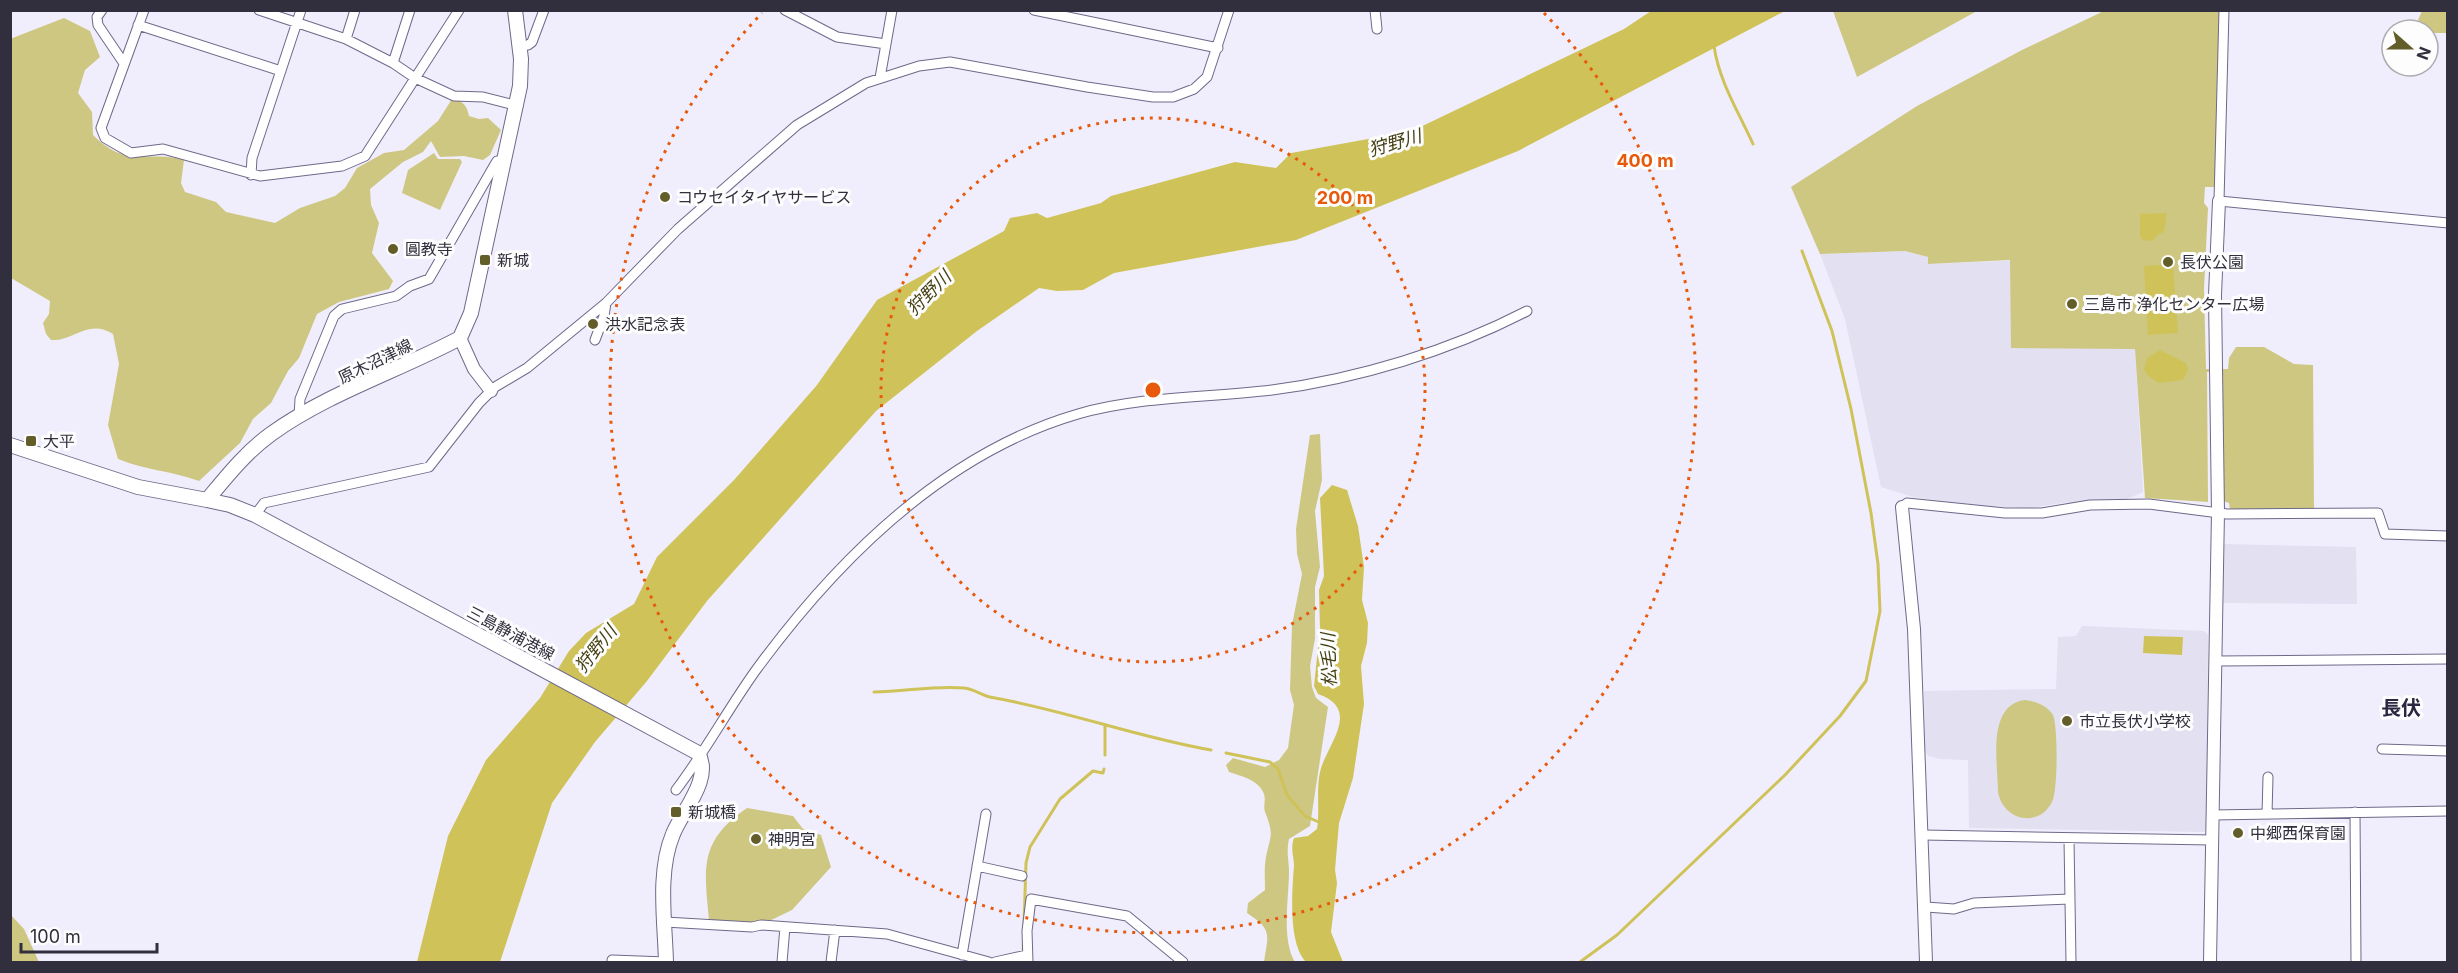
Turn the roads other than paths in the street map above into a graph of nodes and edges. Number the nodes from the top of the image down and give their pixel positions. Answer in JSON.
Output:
{"nodes":[{"id":1,"x":102,"y":10,"type":"edge"},
{"id":2,"x":144,"y":10,"type":"edge"},
{"id":3,"x":259,"y":10,"type":"edge"},
{"id":4,"x":301,"y":10,"type":"edge"},
{"id":5,"x":355,"y":10,"type":"edge"},
{"id":6,"x":410,"y":10,"type":"edge"},
{"id":7,"x":459,"y":10,"type":"edge"},
{"id":8,"x":515,"y":10,"type":"edge"},
{"id":9,"x":544,"y":10,"type":"edge"},
{"id":10,"x":785,"y":10,"type":"edge"},
{"id":11,"x":892,"y":10,"type":"edge"},
{"id":12,"x":1034,"y":10,"type":"edge"},
{"id":13,"x":1229,"y":10,"type":"edge"},
{"id":14,"x":1375,"y":10,"type":"edge"},
{"id":15,"x":2224,"y":10,"type":"edge"},
{"id":16,"x":297,"y":23,"type":"junction"},
{"id":17,"x":138,"y":25,"type":"junction"},
{"id":18,"x":1377,"y":29,"type":"dead end"},
{"id":19,"x":346,"y":39,"type":"junction"},
{"id":20,"x":886,"y":45,"type":"junction"},
{"id":21,"x":520,"y":47,"type":"junction"},
{"id":22,"x":1218,"y":48,"type":"junction"},
{"id":23,"x":123,"y":62,"type":"junction"},
{"id":24,"x":393,"y":63,"type":"junction"},
{"id":25,"x":281,"y":71,"type":"junction"},
{"id":26,"x":415,"y":78,"type":"junction"},
{"id":27,"x":880,"y":78,"type":"junction"},
{"id":28,"x":518,"y":106,"type":"junction"},
{"id":29,"x":504,"y":161,"type":"junction"},
{"id":30,"x":251,"y":175,"type":"junction"},
{"id":31,"x":2219,"y":201,"type":"junction"},
{"id":32,"x":2448,"y":223,"type":"edge"},
{"id":33,"x":606,"y":303,"type":"junction"},
{"id":34,"x":1527,"y":311,"type":"dead end"},
{"id":35,"x":460,"y":338,"type":"junction"},
{"id":36,"x":595,"y":340,"type":"dead end"},
{"id":37,"x":491,"y":392,"type":"junction"},
{"id":38,"x":299,"y":416,"type":"junction"},
{"id":39,"x":10,"y":446,"type":"edge"},
{"id":40,"x":207,"y":500,"type":"junction"},
{"id":41,"x":1902,"y":507,"type":"joint"},
{"id":42,"x":2218,"y":512,"type":"junction"},
{"id":43,"x":255,"y":515,"type":"junction"},
{"id":44,"x":2448,"y":536,"type":"edge"},
{"id":45,"x":2448,"y":660,"type":"edge"},
{"id":46,"x":2216,"y":661,"type":"junction"},
{"id":47,"x":2382,"y":749,"type":"dead end"},
{"id":48,"x":2448,"y":751,"type":"edge"},
{"id":49,"x":698,"y":754,"type":"junction"},
{"id":50,"x":2268,"y":777,"type":"dead end"},
{"id":51,"x":676,"y":790,"type":"dead end"},
{"id":52,"x":2448,"y":811,"type":"edge"},
{"id":53,"x":2355,"y":812,"type":"junction"},
{"id":54,"x":986,"y":814,"type":"dead end"},
{"id":55,"x":2267,"y":814,"type":"junction"},
{"id":56,"x":2213,"y":815,"type":"junction"},
{"id":57,"x":1923,"y":835,"type":"junction"},
{"id":58,"x":2069,"y":839,"type":"junction"},
{"id":59,"x":2212,"y":840,"type":"junction"},
{"id":60,"x":977,"y":866,"type":"junction"},
{"id":61,"x":1022,"y":876,"type":"dead end"},
{"id":62,"x":2070,"y":899,"type":"junction"},
{"id":63,"x":1926,"y":907,"type":"junction"},
{"id":64,"x":665,"y":922,"type":"junction"},
{"id":65,"x":784,"y":927,"type":"junction"},
{"id":66,"x":835,"y":930,"type":"junction"},
{"id":67,"x":962,"y":955,"type":"junction"},
{"id":68,"x":1028,"y":959,"type":"edge"},
{"id":69,"x":612,"y":960,"type":"dead end"},
{"id":70,"x":666,"y":962,"type":"edge"},
{"id":71,"x":782,"y":963,"type":"edge"},
{"id":72,"x":831,"y":963,"type":"edge"},
{"id":73,"x":989,"y":963,"type":"edge"},
{"id":74,"x":995,"y":963,"type":"edge"},
{"id":75,"x":1183,"y":963,"type":"edge"},
{"id":76,"x":1926,"y":963,"type":"edge"},
{"id":77,"x":2071,"y":963,"type":"edge"},
{"id":78,"x":2210,"y":963,"type":"edge"},
{"id":79,"x":2356,"y":963,"type":"edge"}],
"edges":[{"from":1,"to":23,"type":"street"},
{"from":2,"to":17,"type":"street"},
{"from":3,"to":16,"type":"street"},
{"from":4,"to":16,"type":"street"},
{"from":5,"to":19,"type":"street"},
{"from":6,"to":24,"type":"street"},
{"from":7,"to":26,"type":"street"},
{"from":8,"to":21,"type":"main road"},
{"from":9,"to":21,"type":"street"},
{"from":10,"to":20,"type":"street"},
{"from":11,"to":20,"type":"street"},
{"from":12,"to":22,"type":"street"},
{"from":13,"to":22,"type":"street"},
{"from":14,"to":18,"type":"street"},
{"from":15,"to":31,"type":"street"},
{"from":16,"to":19,"type":"street"},
{"from":16,"to":25,"type":"street"},
{"from":17,"to":23,"type":"street"},
{"from":17,"to":25,"type":"street"},
{"from":19,"to":24,"type":"street"},
{"from":20,"to":27,"type":"street"},
{"from":21,"to":28,"type":"main road"},
{"from":22,"to":27,"type":"street"},
{"from":23,"to":30,"type":"street"},
{"from":24,"to":26,"type":"street"},
{"from":25,"to":30,"type":"street"},
{"from":26,"to":28,"type":"street"},
{"from":26,"to":30,"type":"street"},
{"from":27,"to":33,"type":"street"},
{"from":28,"to":29,"type":"main road"},
{"from":29,"to":35,"type":"main road"},
{"from":29,"to":38,"type":"street"},
{"from":31,"to":32,"type":"street"},
{"from":31,"to":42,"type":"street"},
{"from":33,"to":36,"type":"street"},
{"from":33,"to":37,"type":"street"},
{"from":34,"to":49,"type":"street"},
{"from":35,"to":37,"type":"street"},
{"from":35,"to":38,"type":"main road","name":"原木沼津線"},
{"from":37,"to":43,"type":"street"},
{"from":38,"to":40,"type":"main road","name":"原木沼津線"},
{"from":39,"to":40,"type":"main road"},
{"from":40,"to":43,"type":"main road","name":"三島静浦港線"},
{"from":41,"to":42,"type":"street"},
{"from":41,"to":57,"type":"street"},
{"from":42,"to":44,"type":"street"},
{"from":42,"to":46,"type":"street"},
{"from":43,"to":49,"type":"main road","name":"三島静浦港線"},
{"from":45,"to":46,"type":"street"},
{"from":46,"to":56,"type":"street"},
{"from":47,"to":48,"type":"street"},
{"from":49,"to":51,"type":"street"},
{"from":49,"to":64,"type":"main road"},
{"from":50,"to":55,"type":"street"},
{"from":52,"to":53,"type":"street"},
{"from":53,"to":55,"type":"street"},
{"from":53,"to":79,"type":"street"},
{"from":54,"to":60,"type":"street"},
{"from":55,"to":56,"type":"street"},
{"from":56,"to":59,"type":"street"},
{"from":57,"to":58,"type":"street"},
{"from":57,"to":63,"type":"street"},
{"from":58,"to":59,"type":"street"},
{"from":58,"to":62,"type":"street"},
{"from":59,"to":78,"type":"street"},
{"from":60,"to":61,"type":"street"},
{"from":60,"to":67,"type":"street"},
{"from":62,"to":63,"type":"street"},
{"from":62,"to":77,"type":"street"},
{"from":63,"to":76,"type":"street"},
{"from":64,"to":65,"type":"street"},
{"from":64,"to":70,"type":"main road"},
{"from":65,"to":66,"type":"street"},
{"from":65,"to":71,"type":"street"},
{"from":66,"to":67,"type":"street"},
{"from":66,"to":72,"type":"street"},
{"from":67,"to":73,"type":"street"},
{"from":68,"to":74,"type":"street"},
{"from":68,"to":75,"type":"street"},
{"from":69,"to":70,"type":"street"}]}
